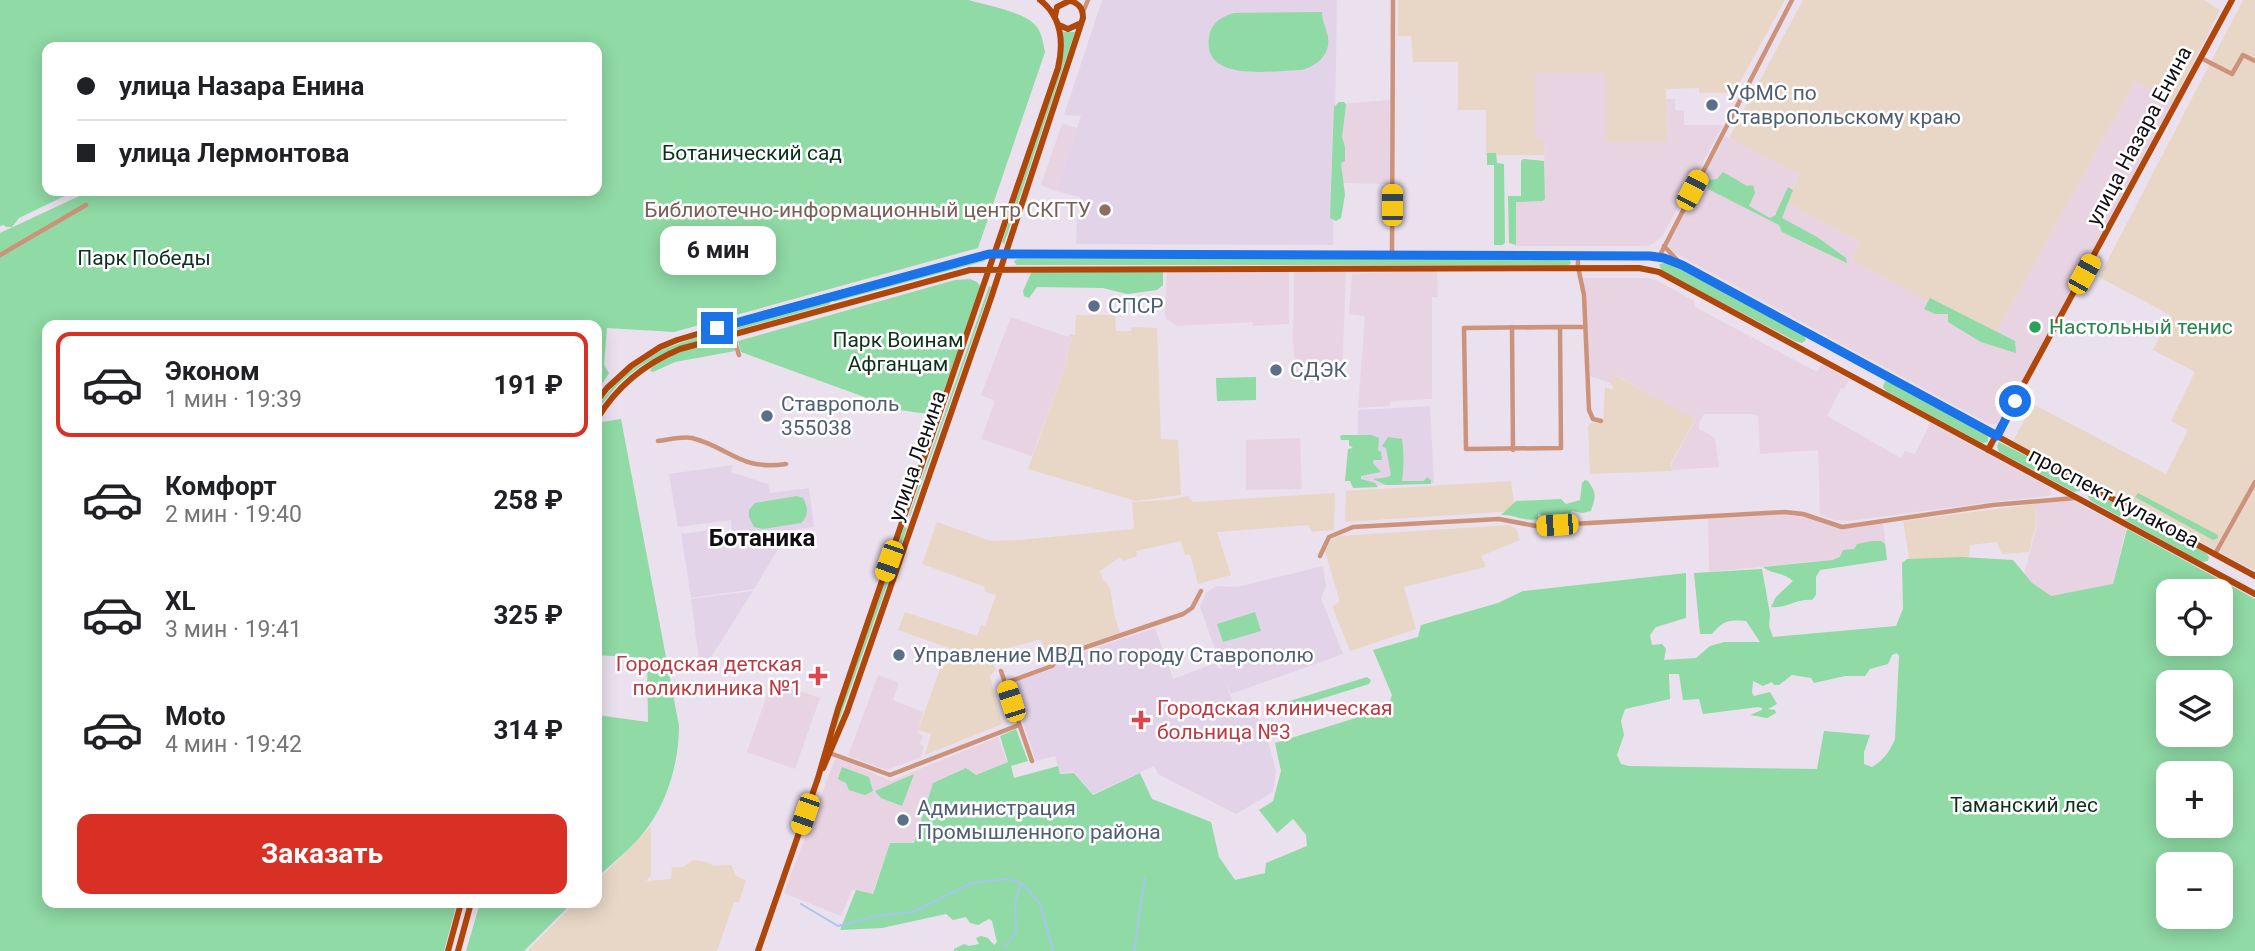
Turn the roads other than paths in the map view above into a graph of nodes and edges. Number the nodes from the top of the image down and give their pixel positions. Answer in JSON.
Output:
{"nodes":[{"id":1,"x":1040,"y":0,"type":"edge"},
{"id":2,"x":1072,"y":0,"type":"edge"},
{"id":3,"x":1088,"y":0,"type":"edge"},
{"id":4,"x":1393,"y":0,"type":"edge"},
{"id":5,"x":1792,"y":0,"type":"edge"},
{"id":6,"x":2232,"y":0,"type":"edge"},
{"id":7,"x":1083,"y":13,"type":"junction"},
{"id":8,"x":1055,"y":16,"type":"junction"},
{"id":9,"x":1080,"y":23,"type":"junction"},
{"id":10,"x":1059,"y":25,"type":"junction"},
{"id":11,"x":2201,"y":58,"type":"junction"},
{"id":12,"x":2255,"y":61,"type":"edge"},
{"id":13,"x":86,"y":205,"type":"dead end"},
{"id":14,"x":1668,"y":235,"type":"junction"},
{"id":15,"x":1661,"y":250,"type":"junction"},
{"id":16,"x":1669,"y":253,"type":"junction"},
{"id":17,"x":995,"y":254,"type":"junction"},
{"id":18,"x":1578,"y":254,"type":"junction"},
{"id":19,"x":0,"y":255,"type":"edge"},
{"id":20,"x":1005,"y":255,"type":"junction"},
{"id":21,"x":1392,"y":255,"type":"junction"},
{"id":22,"x":1682,"y":265,"type":"junction"},
{"id":23,"x":1578,"y":267,"type":"junction"},
{"id":24,"x":990,"y":269,"type":"junction"},
{"id":25,"x":1000,"y":269,"type":"junction"},
{"id":26,"x":1654,"y":270,"type":"junction"},
{"id":27,"x":831,"y":296,"type":"junction"},
{"id":28,"x":834,"y":307,"type":"junction"},
{"id":29,"x":1512,"y":327,"type":"junction"},
{"id":30,"x":1560,"y":327,"type":"junction"},
{"id":31,"x":1585,"y":327,"type":"junction"},
{"id":32,"x":733,"y":334,"type":"junction"},
{"id":33,"x":1812,"y":335,"type":"junction"},
{"id":34,"x":1804,"y":350,"type":"junction"},
{"id":35,"x":739,"y":355,"type":"dead end"},
{"id":36,"x":1882,"y":372,"type":"junction"},
{"id":37,"x":1874,"y":388,"type":"junction"},
{"id":38,"x":602,"y":395,"type":"edge"},
{"id":39,"x":602,"y":411,"type":"edge"},
{"id":40,"x":1601,"y":421,"type":"dead end"},
{"id":41,"x":1997,"y":436,"type":"junction"},
{"id":42,"x":658,"y":441,"type":"dead end"},
{"id":43,"x":1513,"y":450,"type":"junction"},
{"id":44,"x":1988,"y":450,"type":"junction"},
{"id":45,"x":786,"y":464,"type":"dead end"},
{"id":46,"x":2255,"y":482,"type":"edge"},
{"id":47,"x":2089,"y":485,"type":"junction"},
{"id":48,"x":2077,"y":498,"type":"junction"},
{"id":49,"x":2215,"y":554,"type":"junction"},
{"id":50,"x":1320,"y":556,"type":"dead end"},
{"id":51,"x":2208,"y":569,"type":"junction"},
{"id":52,"x":2255,"y":576,"type":"edge"},
{"id":53,"x":1201,"y":591,"type":"dead end"},
{"id":54,"x":2255,"y":594,"type":"edge"},
{"id":55,"x":1001,"y":671,"type":"dead end"},
{"id":56,"x":1005,"y":683,"type":"junction"},
{"id":57,"x":1019,"y":724,"type":"junction"},
{"id":58,"x":828,"y":752,"type":"junction"},
{"id":59,"x":1032,"y":761,"type":"dead end"},
{"id":60,"x":460,"y":908,"type":"edge"},
{"id":61,"x":470,"y":908,"type":"edge"},
{"id":62,"x":448,"y":951,"type":"edge"},
{"id":63,"x":458,"y":951,"type":"edge"},
{"id":64,"x":758,"y":951,"type":"edge"}],
"edges":[{"from":1,"to":8,"type":"main road"},
{"from":2,"to":7,"type":"main road"},
{"from":2,"to":8,"type":"main road"},
{"from":3,"to":7,"type":"street"},
{"from":4,"to":21,"type":"street"},
{"from":5,"to":14,"type":"street"},
{"from":6,"to":11,"type":"main road","name":"улица Назара Енина"},
{"from":7,"to":9,"type":"main road"},
{"from":8,"to":10,"type":"main road"},
{"from":9,"to":10,"type":"main road"},
{"from":9,"to":20,"type":"main road","name":"улица Ленина"},
{"from":10,"to":17,"type":"main road","name":"улица Ленина"},
{"from":11,"to":12,"type":"street"},
{"from":11,"to":41,"type":"main road","name":"улица Назара Енина"},
{"from":13,"to":19,"type":"street"},
{"from":14,"to":15,"type":"street"},
{"from":14,"to":16,"type":"street"},
{"from":15,"to":16,"type":"street"},
{"from":15,"to":18,"type":"main road","name":"проспект Кулакова"},
{"from":15,"to":22,"type":"main road","name":"проспект Кулакова"},
{"from":15,"to":26,"type":"main road"},
{"from":16,"to":22,"type":"street"},
{"from":17,"to":20,"type":"main road","name":"проспект Кулакова"},
{"from":17,"to":24,"type":"main road","name":"улица Ленина"},
{"from":17,"to":27,"type":"main road","name":"проспект Кулакова"},
{"from":18,"to":21,"type":"main road","name":"проспект Кулакова"},
{"from":18,"to":23,"type":"street"},
{"from":20,"to":21,"type":"main road","name":"проспект Кулакова"},
{"from":20,"to":25,"type":"main road","name":"улица Ленина"},
{"from":22,"to":33,"type":"main road","name":"проспект Кулакова"},
{"from":23,"to":25,"type":"main road","name":"проспект Кулакова"},
{"from":23,"to":26,"type":"main road","name":"проспект Кулакова"},
{"from":23,"to":31,"type":"street"},
{"from":24,"to":25,"type":"main road","name":"проспект Кулакова"},
{"from":24,"to":28,"type":"main road","name":"проспект Кулакова"},
{"from":24,"to":58,"type":"main road","name":"улица Ленина"},
{"from":25,"to":58,"type":"main road","name":"улица Ленина"},
{"from":26,"to":34,"type":"main road","name":"проспект Кулакова"},
{"from":27,"to":28,"type":"main road"},
{"from":27,"to":38,"type":"main road","name":"проспект Кулакова"},
{"from":28,"to":32,"type":"main road","name":"проспект Кулакова"},
{"from":29,"to":30,"type":"street"},
{"from":29,"to":43,"type":"street"},
{"from":29,"to":43,"type":"street"},
{"from":30,"to":31,"type":"street"},
{"from":30,"to":43,"type":"street"},
{"from":31,"to":40,"type":"street"},
{"from":32,"to":35,"type":"street"},
{"from":32,"to":39,"type":"main road","name":"проспект Кулакова"},
{"from":33,"to":34,"type":"main road"},
{"from":33,"to":36,"type":"main road","name":"проспект Кулакова"},
{"from":34,"to":37,"type":"main road","name":"проспект Кулакова"},
{"from":36,"to":37,"type":"main road"},
{"from":36,"to":41,"type":"main road","name":"проспект Кулакова"},
{"from":37,"to":44,"type":"main road","name":"проспект Кулакова"},
{"from":41,"to":44,"type":"main road","name":"улица Назара Енина"},
{"from":41,"to":47,"type":"main road","name":"проспект Кулакова"},
{"from":42,"to":45,"type":"street"},
{"from":44,"to":48,"type":"main road","name":"проспект Кулакова"},
{"from":46,"to":49,"type":"street"},
{"from":47,"to":48,"type":"main road"},
{"from":47,"to":49,"type":"main road","name":"проспект Кулакова"},
{"from":48,"to":50,"type":"street"},
{"from":48,"to":51,"type":"main road","name":"проспект Кулакова"},
{"from":49,"to":51,"type":"main road"},
{"from":49,"to":52,"type":"main road","name":"проспект Кулакова"},
{"from":51,"to":54,"type":"main road","name":"проспект Кулакова"},
{"from":53,"to":56,"type":"street"},
{"from":55,"to":56,"type":"street"},
{"from":56,"to":57,"type":"street"},
{"from":57,"to":58,"type":"street"},
{"from":57,"to":59,"type":"street"},
{"from":58,"to":64,"type":"main road","name":"улица Ленина"},
{"from":60,"to":62,"type":"main road"},
{"from":61,"to":63,"type":"main road"}]}
